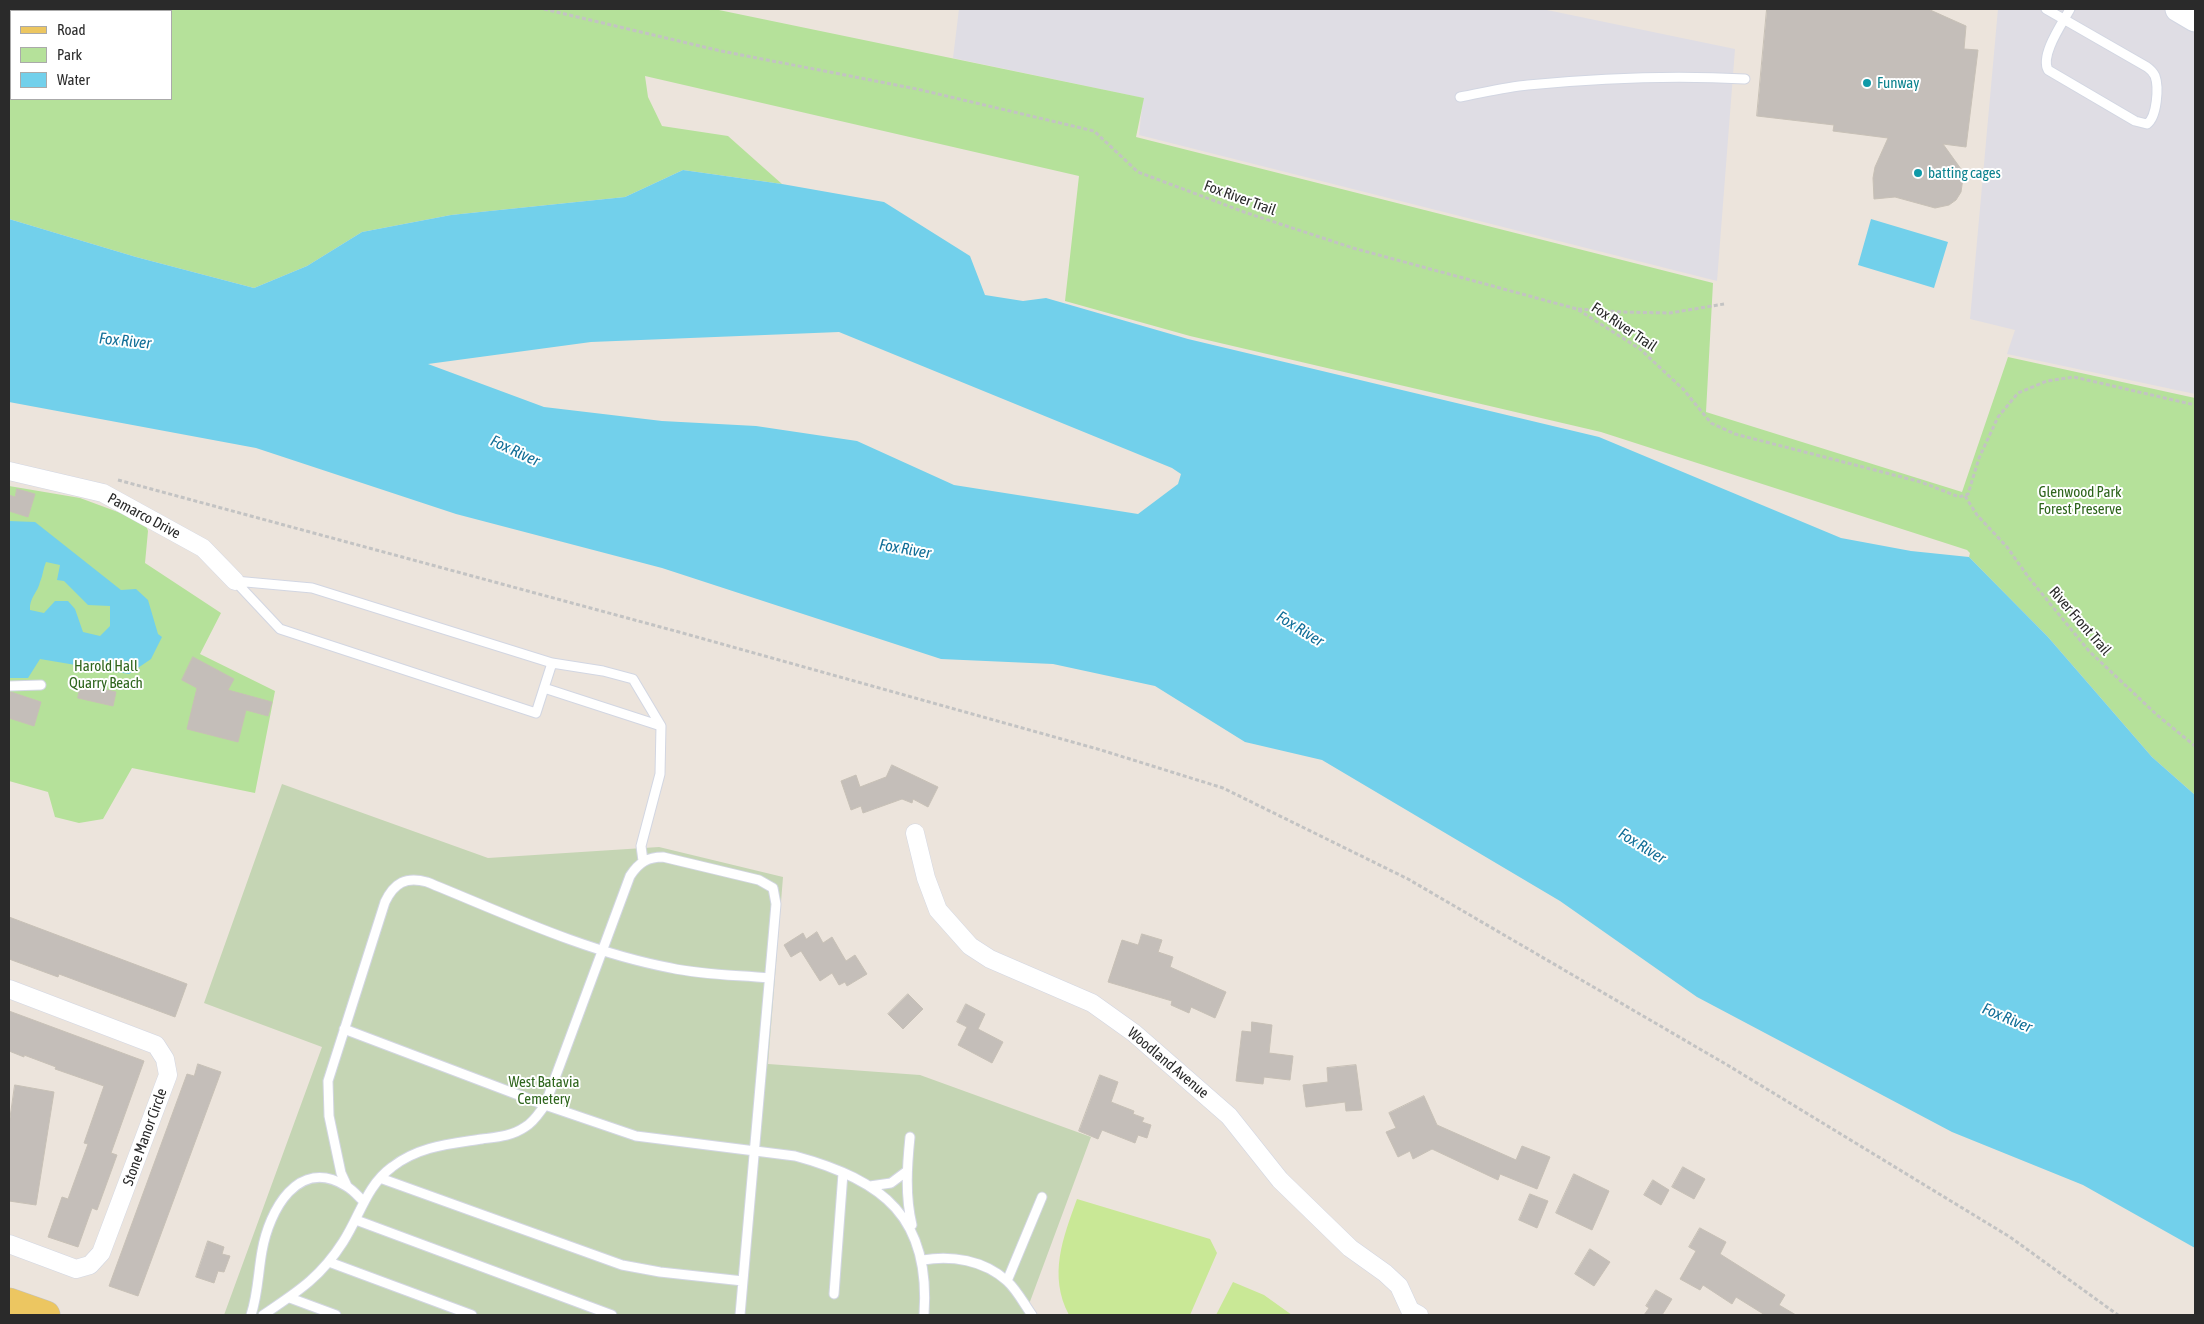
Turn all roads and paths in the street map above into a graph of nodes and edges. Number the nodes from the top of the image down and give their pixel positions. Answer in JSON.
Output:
{"nodes":[{"id":1,"x":544,"y":9,"type":"edge"},
{"id":2,"x":2046,"y":9,"type":"edge"},
{"id":3,"x":2070,"y":9,"type":"edge"},
{"id":4,"x":2178,"y":9,"type":"edge"},
{"id":5,"x":2195,"y":19,"type":"edge"},
{"id":6,"x":2064,"y":20,"type":"junction"},
{"id":7,"x":1745,"y":79,"type":"dead end"},
{"id":8,"x":1460,"y":97,"type":"dead end"},
{"id":9,"x":1724,"y":304,"type":"dead end"},
{"id":10,"x":1577,"y":309,"type":"junction"},
{"id":11,"x":2195,"y":405,"type":"edge"},
{"id":12,"x":9,"y":471,"type":"edge"},
{"id":13,"x":108,"y":478,"type":"dead end"},
{"id":14,"x":1965,"y":496,"type":"junction"},
{"id":15,"x":235,"y":581,"type":"junction"},
{"id":16,"x":552,"y":663,"type":"junction"},
{"id":17,"x":41,"y":685,"type":"dead end"},
{"id":18,"x":9,"y":686,"type":"edge"},
{"id":19,"x":544,"y":688,"type":"junction"},
{"id":20,"x":661,"y":726,"type":"junction"},
{"id":21,"x":2195,"y":746,"type":"edge"},
{"id":22,"x":915,"y":833,"type":"dead end"},
{"id":23,"x":643,"y":861,"type":"junction"},
{"id":24,"x":602,"y":951,"type":"junction"},
{"id":25,"x":769,"y":978,"type":"junction"},
{"id":26,"x":9,"y":989,"type":"edge"},
{"id":27,"x":344,"y":1029,"type":"junction"},
{"id":28,"x":545,"y":1105,"type":"junction"},
{"id":29,"x":910,"y":1137,"type":"dead end"},
{"id":30,"x":754,"y":1150,"type":"junction"},
{"id":31,"x":907,"y":1171,"type":"junction"},
{"id":32,"x":843,"y":1173,"type":"junction"},
{"id":33,"x":380,"y":1178,"type":"junction"},
{"id":34,"x":347,"y":1186,"type":"junction"},
{"id":35,"x":870,"y":1186,"type":"junction"},
{"id":36,"x":1042,"y":1197,"type":"dead end"},
{"id":37,"x":363,"y":1201,"type":"junction"},
{"id":38,"x":356,"y":1220,"type":"junction"},
{"id":39,"x":914,"y":1235,"type":"junction"},
{"id":40,"x":9,"y":1244,"type":"edge"},
{"id":41,"x":923,"y":1260,"type":"junction"},
{"id":42,"x":329,"y":1262,"type":"junction"},
{"id":43,"x":743,"y":1280,"type":"junction"},
{"id":44,"x":1007,"y":1281,"type":"junction"},
{"id":45,"x":834,"y":1294,"type":"dead end"},
{"id":46,"x":290,"y":1298,"type":"junction"},
{"id":47,"x":9,"y":1302,"type":"edge"},
{"id":48,"x":1411,"y":1313,"type":"edge"},
{"id":49,"x":46,"y":1315,"type":"edge"},
{"id":50,"x":251,"y":1315,"type":"edge"},
{"id":51,"x":263,"y":1315,"type":"edge"},
{"id":52,"x":336,"y":1315,"type":"edge"},
{"id":53,"x":472,"y":1315,"type":"edge"},
{"id":54,"x":612,"y":1315,"type":"edge"},
{"id":55,"x":740,"y":1315,"type":"edge"},
{"id":56,"x":924,"y":1315,"type":"edge"},
{"id":57,"x":1032,"y":1315,"type":"edge"},
{"id":58,"x":2118,"y":1315,"type":"edge"}],
"edges":[{"from":1,"to":10,"type":"path","name":"Fox River Trail"},
{"from":2,"to":6,"type":"lane"},
{"from":3,"to":6,"type":"lane"},
{"from":4,"to":5,"type":"main road"},
{"from":6,"to":6,"type":"lane"},
{"from":7,"to":8,"type":"lane"},
{"from":9,"to":10,"type":"path"},
{"from":10,"to":14,"type":"path","name":"Fox River Trail"},
{"from":11,"to":14,"type":"path"},
{"from":12,"to":15,"type":"street","name":"Pamarco Drive"},
{"from":13,"to":58,"type":"path"},
{"from":14,"to":21,"type":"path","name":"River Front Trail"},
{"from":15,"to":16,"type":"lane"},
{"from":15,"to":19,"type":"lane"},
{"from":16,"to":19,"type":"lane"},
{"from":16,"to":20,"type":"lane"},
{"from":17,"to":18,"type":"lane"},
{"from":19,"to":20,"type":"lane"},
{"from":20,"to":23,"type":"lane"},
{"from":22,"to":48,"type":"street","name":"Woodland Avenue"},
{"from":23,"to":24,"type":"lane"},
{"from":23,"to":25,"type":"lane"},
{"from":24,"to":25,"type":"lane"},
{"from":24,"to":27,"type":"lane"},
{"from":24,"to":28,"type":"lane"},
{"from":25,"to":30,"type":"lane"},
{"from":26,"to":40,"type":"street","name":"Stone Manor Circle"},
{"from":27,"to":28,"type":"lane"},
{"from":27,"to":34,"type":"lane"},
{"from":28,"to":30,"type":"lane"},
{"from":28,"to":33,"type":"lane"},
{"from":29,"to":31,"type":"lane"},
{"from":30,"to":32,"type":"lane"},
{"from":30,"to":43,"type":"lane"},
{"from":31,"to":35,"type":"lane"},
{"from":31,"to":39,"type":"lane"},
{"from":32,"to":35,"type":"lane"},
{"from":32,"to":45,"type":"lane"},
{"from":33,"to":37,"type":"lane"},
{"from":33,"to":43,"type":"lane"},
{"from":34,"to":37,"type":"lane"},
{"from":34,"to":50,"type":"lane"},
{"from":35,"to":39,"type":"lane"},
{"from":36,"to":44,"type":"lane"},
{"from":37,"to":38,"type":"lane"},
{"from":38,"to":42,"type":"lane"},
{"from":38,"to":54,"type":"lane"},
{"from":39,"to":41,"type":"lane"},
{"from":41,"to":44,"type":"lane"},
{"from":41,"to":56,"type":"lane"},
{"from":42,"to":46,"type":"lane"},
{"from":42,"to":53,"type":"lane"},
{"from":43,"to":55,"type":"lane"},
{"from":44,"to":57,"type":"lane"},
{"from":46,"to":51,"type":"lane"},
{"from":46,"to":52,"type":"lane"},
{"from":47,"to":49,"type":"main road"}]}
